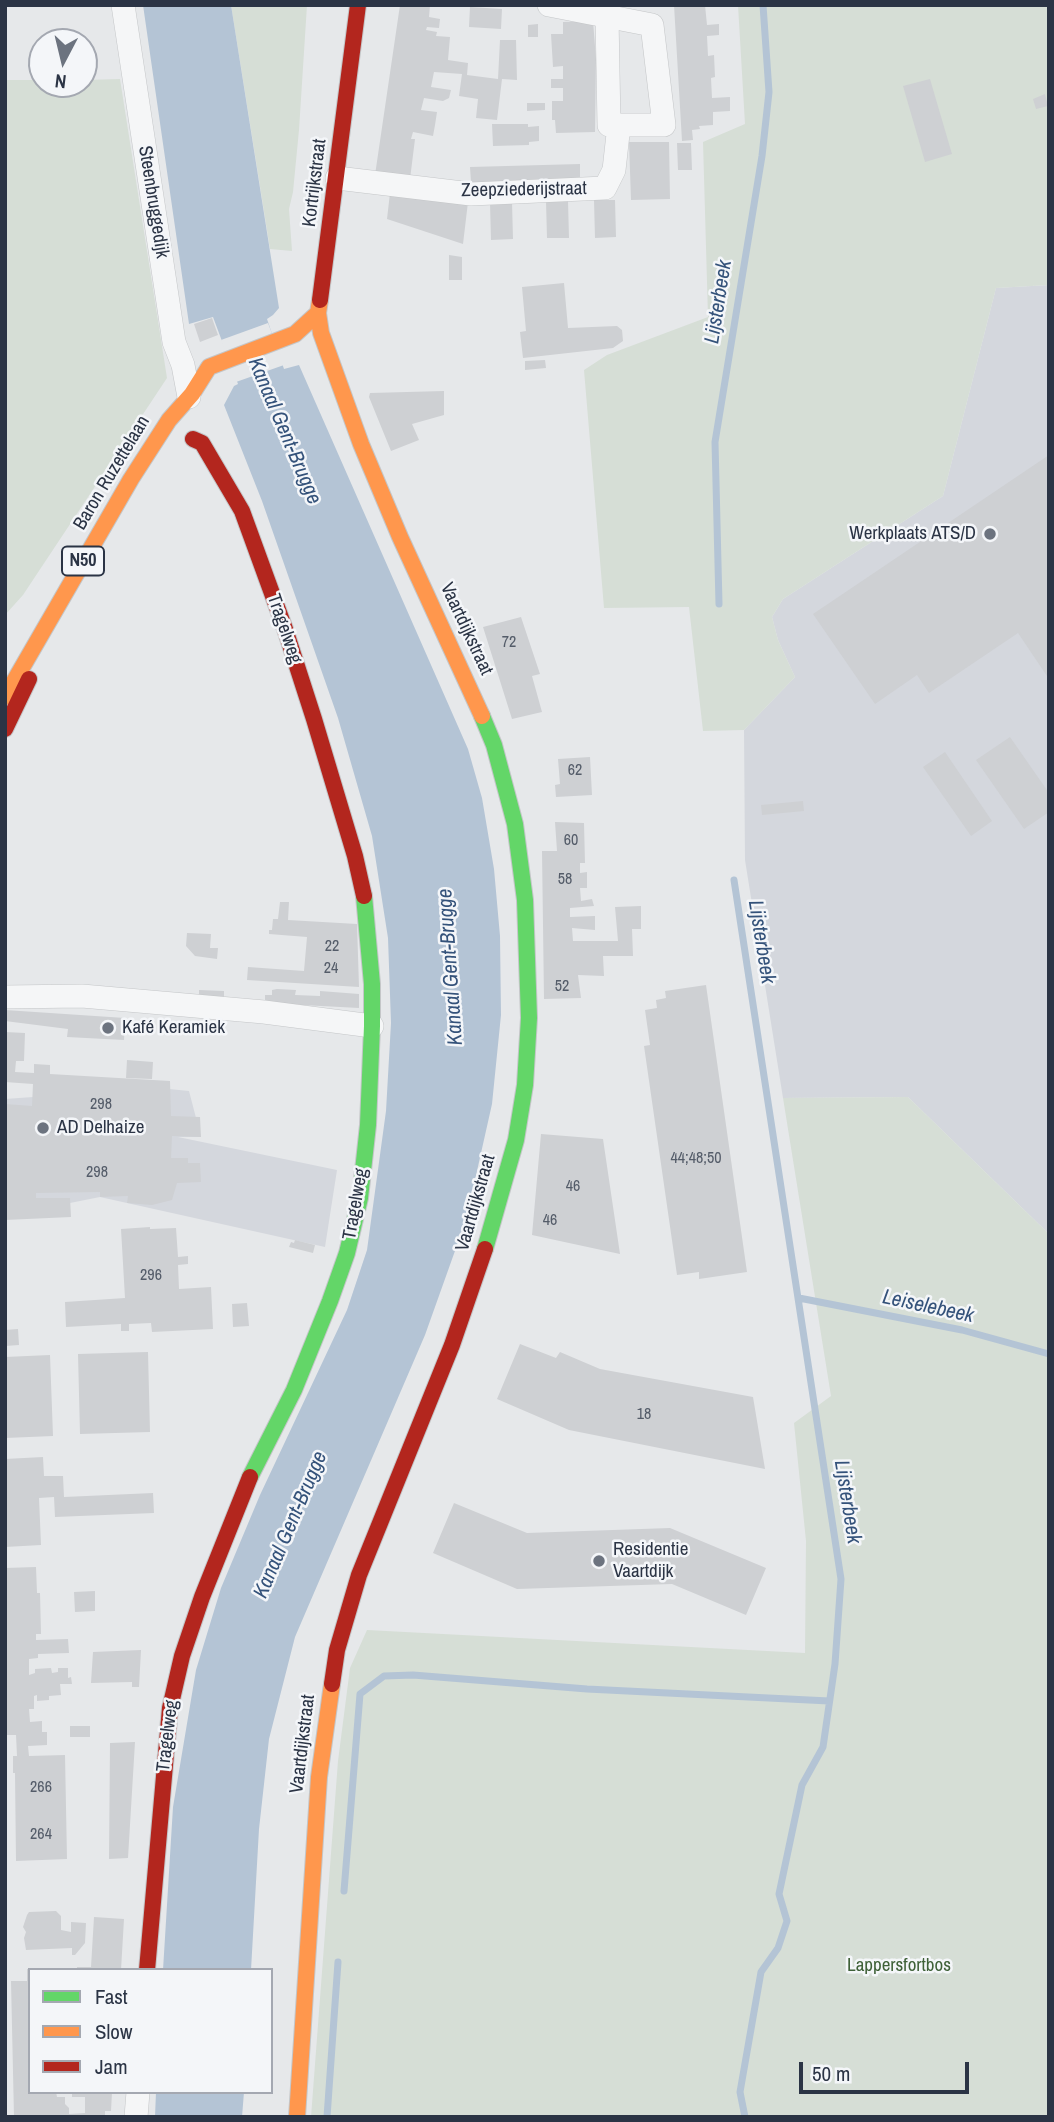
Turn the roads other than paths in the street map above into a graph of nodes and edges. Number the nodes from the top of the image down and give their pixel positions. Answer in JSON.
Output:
{"nodes":[{"id":1,"x":123,"y":5,"type":"edge"},
{"id":2,"x":550,"y":5,"type":"edge"},
{"id":3,"x":358,"y":6,"type":"edge"},
{"id":4,"x":607,"y":17,"type":"junction"},
{"id":5,"x":619,"y":125,"type":"junction"},
{"id":6,"x":337,"y":178,"type":"junction"},
{"id":7,"x":318,"y":313,"type":"junction"},
{"id":8,"x":189,"y":397,"type":"junction"},
{"id":9,"x":194,"y":439,"type":"dead end"},
{"id":10,"x":47,"y":622,"type":"junction"},
{"id":11,"x":5,"y":661,"type":"edge"},
{"id":12,"x":5,"y":697,"type":"edge"},
{"id":13,"x":5,"y":729,"type":"edge"},
{"id":14,"x":5,"y":997,"type":"edge"},
{"id":15,"x":372,"y":1026,"type":"junction"},
{"id":16,"x":146,"y":1968,"type":"edge"},
{"id":17,"x":138,"y":2094,"type":"edge"},
{"id":18,"x":136,"y":2117,"type":"edge"},
{"id":19,"x":297,"y":2117,"type":"edge"}],
"edges":[{"from":1,"to":8,"type":"street","name":"Steenbruggedijk"},
{"from":2,"to":4,"type":"street"},
{"from":3,"to":6,"type":"street","name":"Kortrijkstraat"},
{"from":4,"to":5,"type":"street"},
{"from":4,"to":5,"type":"street"},
{"from":5,"to":6,"type":"street","name":"Zeepziederijstraat"},
{"from":6,"to":7,"type":"street","name":"Kortrijkstraat"},
{"from":7,"to":8,"type":"street","name":"Baron Ruzettelaan","number":"N50"},
{"from":7,"to":19,"type":"street","name":"Vaartdijkstraat"},
{"from":8,"to":10,"type":"street","name":"Baron Ruzettelaan","number":"N50"},
{"from":9,"to":15,"type":"street","name":"Tragelweg"},
{"from":10,"to":11,"type":"street","name":"Baron Ruzettelaan","number":"N50"},
{"from":10,"to":12,"type":"street","name":"Baron Ruzettelaan","number":"N50"},
{"from":10,"to":13,"type":"street","name":"Baron Ruzettelaan","number":"N50"},
{"from":14,"to":15,"type":"street"},
{"from":15,"to":16,"type":"street","name":"Tragelweg"},
{"from":17,"to":18,"type":"street"}]}
